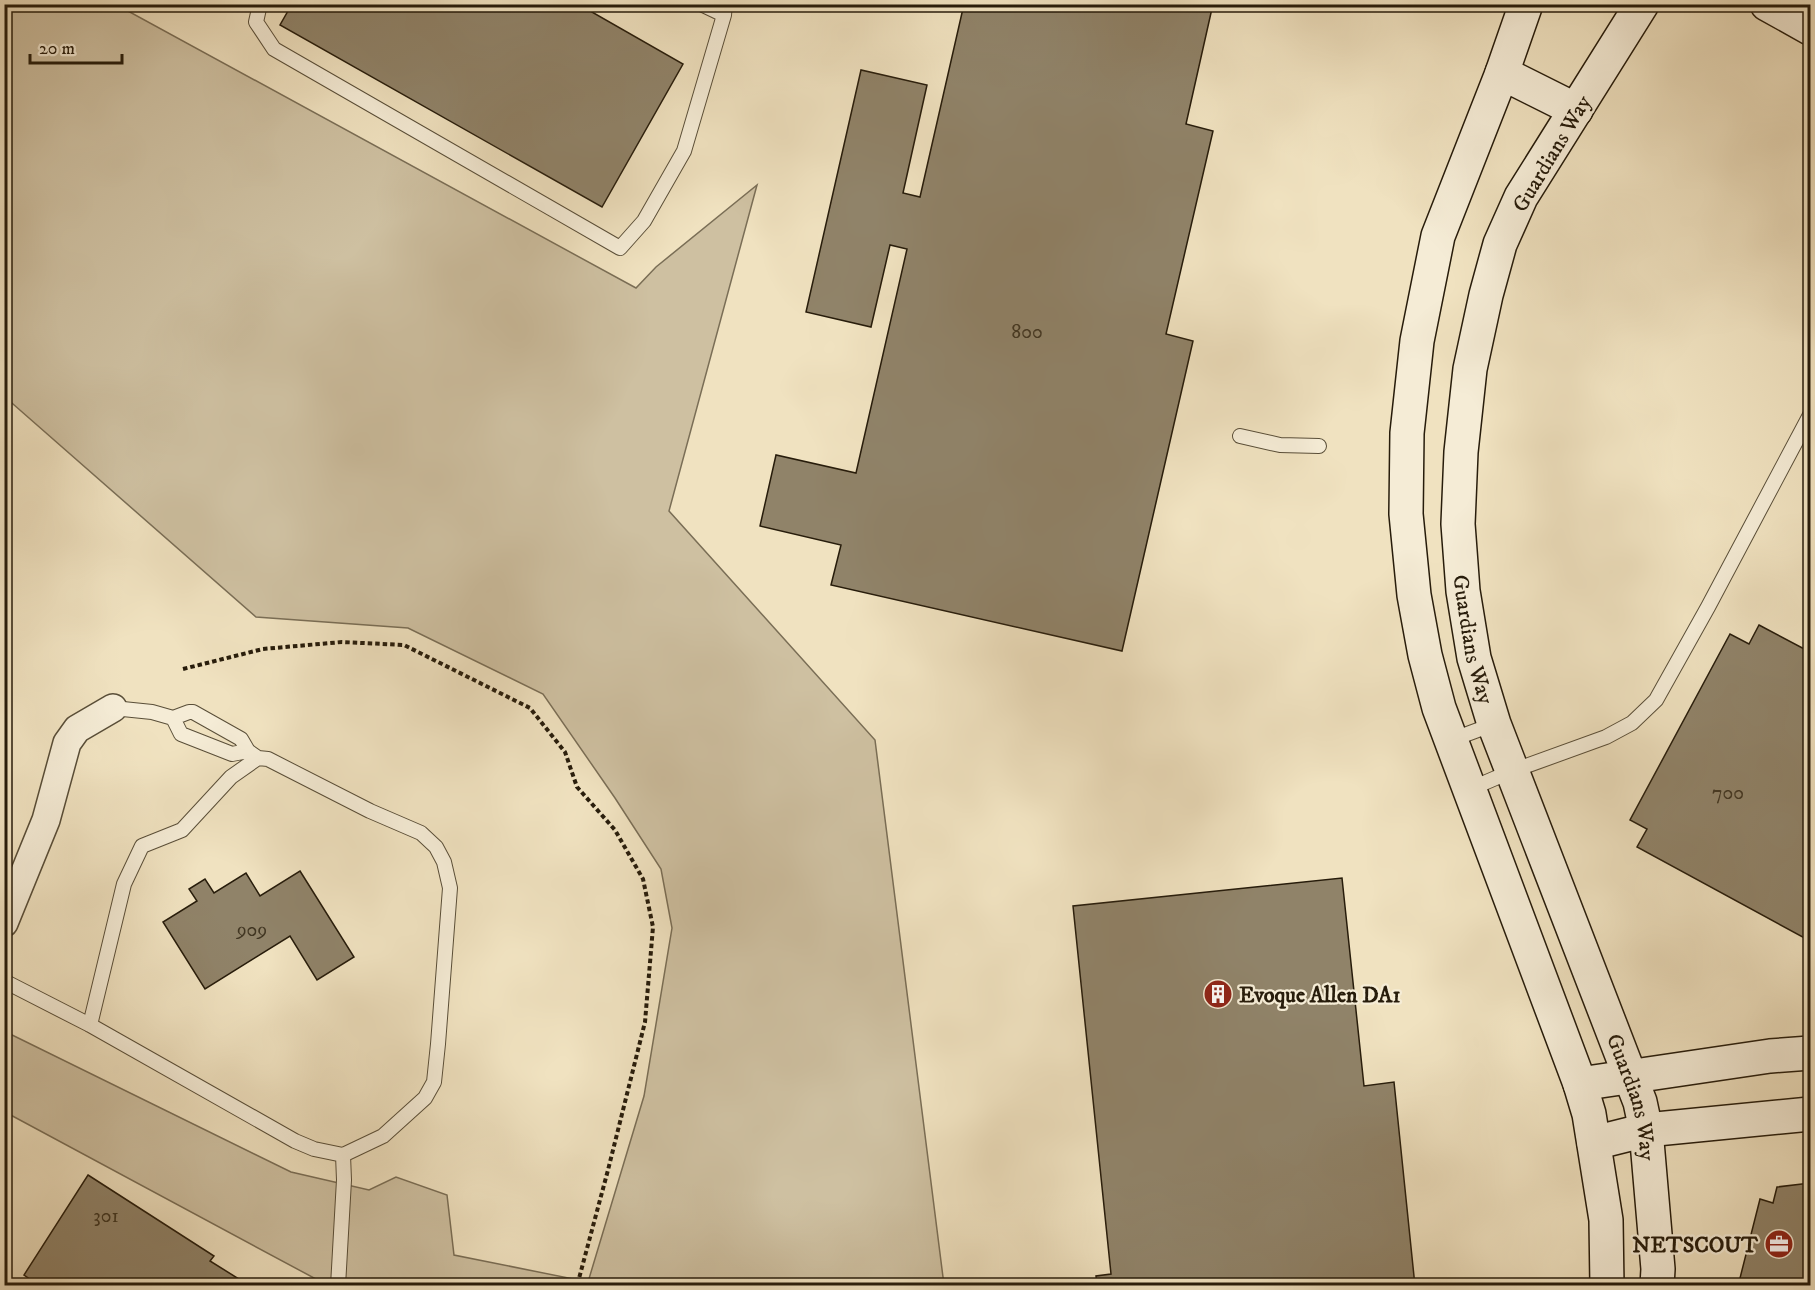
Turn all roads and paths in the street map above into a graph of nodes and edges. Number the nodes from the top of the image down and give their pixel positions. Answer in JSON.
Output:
{"nodes":[{"id":1,"x":260,"y":4,"type":"edge"},
{"id":2,"x":701,"y":4,"type":"edge"},
{"id":3,"x":1526,"y":4,"type":"edge"},
{"id":4,"x":1642,"y":4,"type":"edge"},
{"id":5,"x":1767,"y":4,"type":"edge"},
{"id":6,"x":724,"y":10,"type":"edge"},
{"id":7,"x":1810,"y":28,"type":"edge"},
{"id":8,"x":1502,"y":73,"type":"junction"},
{"id":9,"x":1576,"y":110,"type":"junction"},
{"id":10,"x":1810,"y":415,"type":"edge"},
{"id":11,"x":1240,"y":436,"type":"dead end"},
{"id":12,"x":1319,"y":446,"type":"dead end"},
{"id":13,"x":183,"y":669,"type":"dead end"},
{"id":14,"x":113,"y":708,"type":"joint"},
{"id":15,"x":173,"y":718,"type":"junction"},
{"id":16,"x":1494,"y":724,"type":"junction"},
{"id":17,"x":1451,"y":740,"type":"junction"},
{"id":18,"x":253,"y":754,"type":"junction"},
{"id":19,"x":1512,"y":771,"type":"junction"},
{"id":20,"x":1470,"y":789,"type":"junction"},
{"id":21,"x":4,"y":923,"type":"edge"},
{"id":22,"x":4,"y":981,"type":"edge"},
{"id":23,"x":90,"y":1025,"type":"junction"},
{"id":24,"x":1810,"y":1053,"type":"edge"},
{"id":25,"x":1629,"y":1076,"type":"junction"},
{"id":26,"x":1580,"y":1084,"type":"junction"},
{"id":27,"x":1810,"y":1114,"type":"edge"},
{"id":28,"x":1646,"y":1130,"type":"junction"},
{"id":29,"x":1594,"y":1143,"type":"junction"},
{"id":30,"x":343,"y":1155,"type":"junction"},
{"id":31,"x":338,"y":1286,"type":"edge"},
{"id":32,"x":577,"y":1286,"type":"edge"},
{"id":33,"x":1607,"y":1286,"type":"edge"},
{"id":34,"x":1658,"y":1286,"type":"edge"}],
"edges":[{"from":1,"to":6,"type":"lane"},
{"from":2,"to":6,"type":"lane"},
{"from":3,"to":8,"type":"street","name":"Guardians Way"},
{"from":4,"to":9,"type":"street","name":"Guardians Way"},
{"from":5,"to":7,"type":"street"},
{"from":8,"to":9,"type":"street"},
{"from":8,"to":17,"type":"street","name":"Guardians Way"},
{"from":9,"to":16,"type":"street","name":"Guardians Way"},
{"from":10,"to":19,"type":"lane"},
{"from":11,"to":12,"type":"lane"},
{"from":13,"to":32,"type":"path"},
{"from":14,"to":15,"type":"lane"},
{"from":14,"to":21,"type":"street"},
{"from":15,"to":18,"type":"lane"},
{"from":15,"to":18,"type":"lane"},
{"from":16,"to":17,"type":"lane"},
{"from":16,"to":19,"type":"street","name":"Guardians Way"},
{"from":17,"to":20,"type":"street","name":"Guardians Way"},
{"from":18,"to":23,"type":"lane"},
{"from":18,"to":30,"type":"lane"},
{"from":19,"to":20,"type":"lane"},
{"from":19,"to":25,"type":"street","name":"Guardians Way"},
{"from":20,"to":26,"type":"street","name":"Guardians Way"},
{"from":22,"to":23,"type":"lane"},
{"from":23,"to":30,"type":"lane"},
{"from":24,"to":25,"type":"street"},
{"from":25,"to":26,"type":"street"},
{"from":25,"to":28,"type":"street","name":"Guardians Way"},
{"from":26,"to":29,"type":"street","name":"Guardians Way"},
{"from":27,"to":28,"type":"street"},
{"from":28,"to":29,"type":"street"},
{"from":28,"to":34,"type":"street","name":"Guardians Way"},
{"from":29,"to":33,"type":"street","name":"Guardians Way"},
{"from":30,"to":31,"type":"lane"}]}
